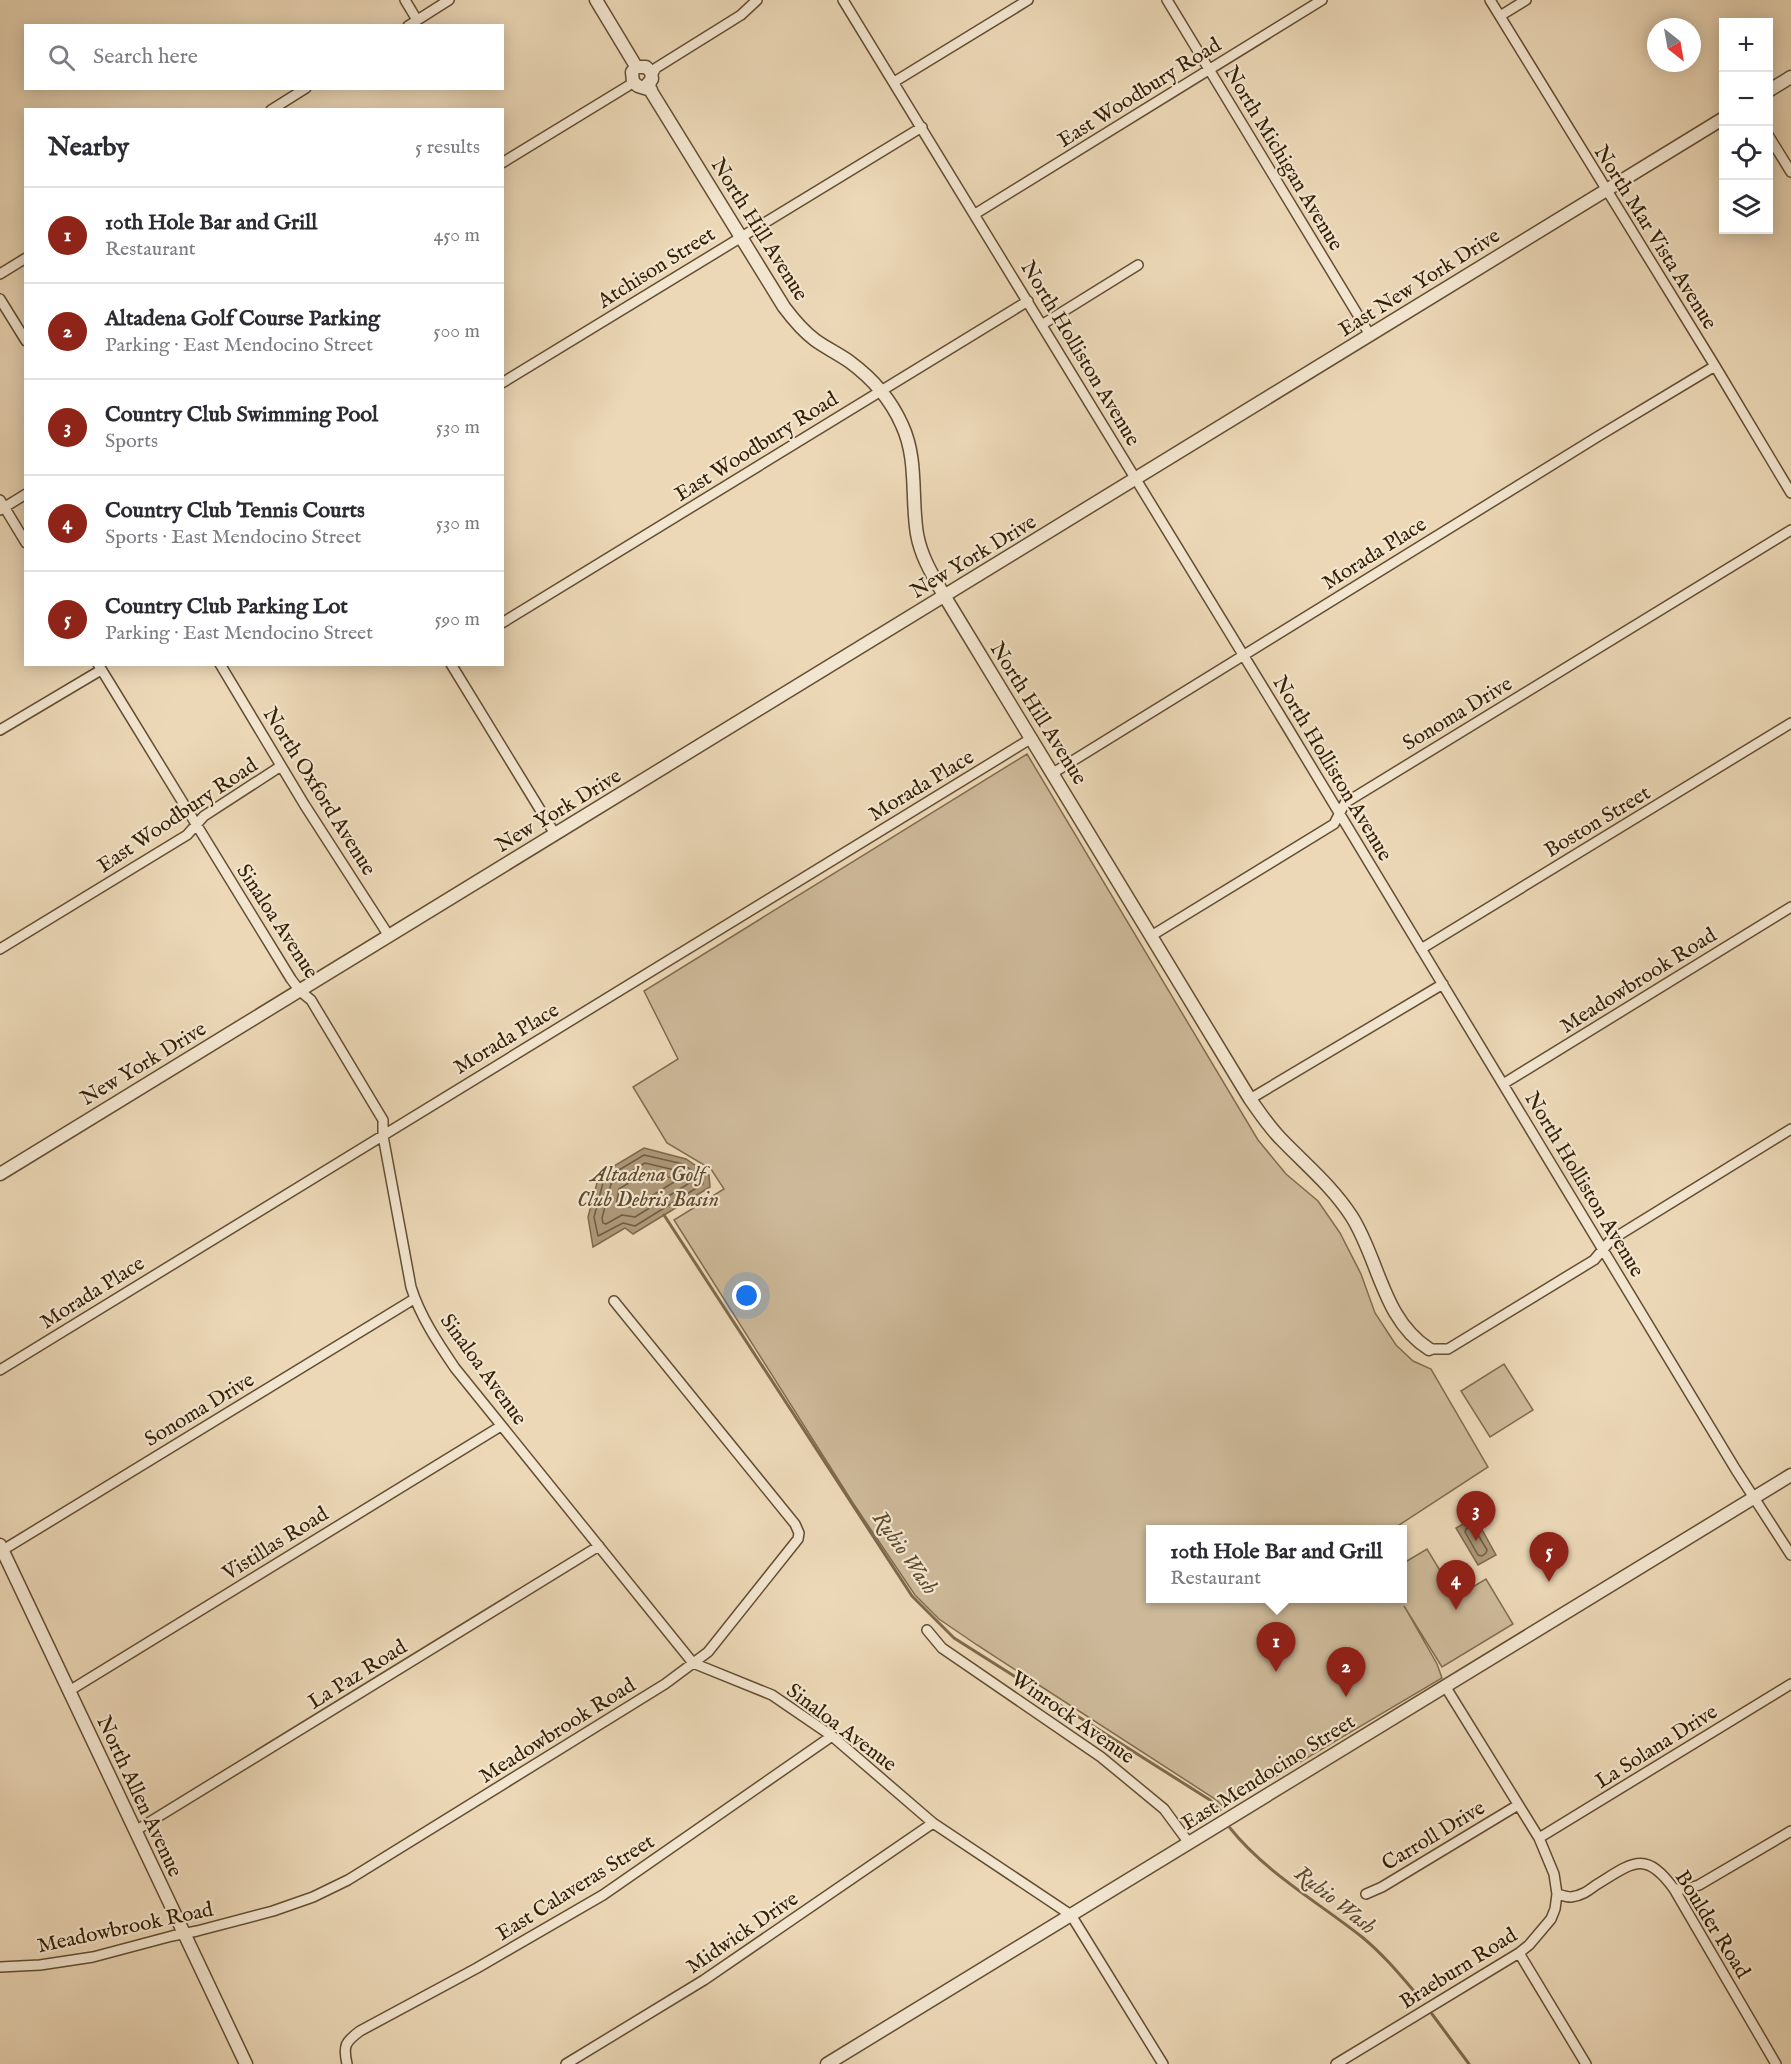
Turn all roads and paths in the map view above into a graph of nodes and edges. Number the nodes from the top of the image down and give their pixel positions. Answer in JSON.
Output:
{"nodes":[{"id":1,"x":405,"y":0,"type":"edge"},
{"id":2,"x":449,"y":0,"type":"edge"},
{"id":3,"x":596,"y":0,"type":"edge"},
{"id":4,"x":758,"y":0,"type":"edge"},
{"id":5,"x":843,"y":0,"type":"edge"},
{"id":6,"x":1028,"y":0,"type":"edge"},
{"id":7,"x":1167,"y":0,"type":"edge"},
{"id":8,"x":1322,"y":0,"type":"edge"},
{"id":9,"x":1490,"y":0,"type":"edge"},
{"id":10,"x":1526,"y":0,"type":"edge"},
{"id":11,"x":1500,"y":16,"type":"junction"},
{"id":12,"x":417,"y":20,"type":"junction"},
{"id":13,"x":411,"y":24,"type":"edge"},
{"id":14,"x":1210,"y":69,"type":"junction"},
{"id":15,"x":642,"y":77,"type":"junction"},
{"id":16,"x":1791,"y":77,"type":"edge"},
{"id":17,"x":894,"y":82,"type":"junction"},
{"id":18,"x":1773,"y":88,"type":"edge"},
{"id":19,"x":303,"y":90,"type":"edge"},
{"id":20,"x":275,"y":108,"type":"edge"},
{"id":21,"x":1719,"y":121,"type":"edge"},
{"id":22,"x":922,"y":127,"type":"junction"},
{"id":23,"x":1773,"y":143,"type":"edge"},
{"id":24,"x":504,"y":162,"type":"edge"},
{"id":25,"x":1791,"y":172,"type":"edge"},
{"id":26,"x":1607,"y":191,"type":"junction"},
{"id":27,"x":975,"y":214,"type":"junction"},
{"id":28,"x":741,"y":236,"type":"junction"},
{"id":29,"x":24,"y":259,"type":"edge"},
{"id":30,"x":1138,"y":265,"type":"dead end"},
{"id":31,"x":0,"y":274,"type":"edge"},
{"id":32,"x":0,"y":299,"type":"edge"},
{"id":33,"x":1028,"y":301,"type":"junction"},
{"id":34,"x":1043,"y":324,"type":"junction"},
{"id":35,"x":1370,"y":335,"type":"junction"},
{"id":36,"x":24,"y":338,"type":"edge"},
{"id":37,"x":1715,"y":366,"type":"junction"},
{"id":38,"x":504,"y":382,"type":"edge"},
{"id":39,"x":881,"y":390,"type":"junction"},
{"id":40,"x":1136,"y":479,"type":"junction"},
{"id":41,"x":1791,"y":493,"type":"edge"},
{"id":42,"x":24,"y":495,"type":"edge"},
{"id":43,"x":1,"y":506,"type":"edge"},
{"id":44,"x":1791,"y":530,"type":"edge"},
{"id":45,"x":24,"y":540,"type":"edge"},
{"id":46,"x":945,"y":597,"type":"junction"},
{"id":47,"x":504,"y":622,"type":"edge"},
{"id":48,"x":1243,"y":655,"type":"junction"},
{"id":49,"x":221,"y":666,"type":"edge"},
{"id":50,"x":453,"y":666,"type":"edge"},
{"id":51,"x":100,"y":667,"type":"edge"},
{"id":52,"x":1791,"y":723,"type":"edge"},
{"id":53,"x":0,"y":730,"type":"edge"},
{"id":54,"x":1032,"y":738,"type":"junction"},
{"id":55,"x":281,"y":766,"type":"junction"},
{"id":56,"x":1053,"y":773,"type":"junction"},
{"id":57,"x":1339,"y":814,"type":"junction"},
{"id":58,"x":196,"y":825,"type":"junction"},
{"id":59,"x":555,"y":834,"type":"junction"},
{"id":60,"x":1791,"y":907,"type":"edge"},
{"id":61,"x":389,"y":936,"type":"junction"},
{"id":62,"x":1151,"y":936,"type":"junction"},
{"id":63,"x":0,"y":949,"type":"edge"},
{"id":64,"x":1421,"y":949,"type":"junction"},
{"id":65,"x":1443,"y":984,"type":"junction"},
{"id":66,"x":300,"y":991,"type":"junction"},
{"id":67,"x":1503,"y":1084,"type":"junction"},
{"id":68,"x":1250,"y":1099,"type":"junction"},
{"id":69,"x":1791,"y":1129,"type":"edge"},
{"id":70,"x":383,"y":1136,"type":"junction"},
{"id":71,"x":0,"y":1174,"type":"edge"},
{"id":72,"x":1603,"y":1248,"type":"junction"},
{"id":73,"x":414,"y":1299,"type":"junction"},
{"id":74,"x":614,"y":1301,"type":"dead end"},
{"id":75,"x":1429,"y":1349,"type":"joint"},
{"id":76,"x":0,"y":1370,"type":"edge"},
{"id":77,"x":501,"y":1426,"type":"junction"},
{"id":78,"x":1791,"y":1475,"type":"edge"},
{"id":79,"x":1754,"y":1498,"type":"junction"},
{"id":80,"x":599,"y":1546,"type":"junction"},
{"id":81,"x":1,"y":1547,"type":"edge"},
{"id":82,"x":1791,"y":1555,"type":"edge"},
{"id":83,"x":927,"y":1630,"type":"dead end"},
{"id":84,"x":693,"y":1663,"type":"junction"},
{"id":85,"x":1791,"y":1684,"type":"edge"},
{"id":86,"x":1445,"y":1686,"type":"junction"},
{"id":87,"x":69,"y":1691,"type":"junction"},
{"id":88,"x":832,"y":1736,"type":"junction"},
{"id":89,"x":1518,"y":1805,"type":"junction"},
{"id":90,"x":933,"y":1823,"type":"junction"},
{"id":91,"x":1791,"y":1831,"type":"edge"},
{"id":92,"x":135,"y":1832,"type":"junction"},
{"id":93,"x":1539,"y":1838,"type":"junction"},
{"id":94,"x":1189,"y":1843,"type":"junction"},
{"id":95,"x":1674,"y":1889,"type":"junction"},
{"id":96,"x":1366,"y":1894,"type":"dead end"},
{"id":97,"x":1557,"y":1894,"type":"junction"},
{"id":98,"x":1071,"y":1915,"type":"junction"},
{"id":99,"x":184,"y":1934,"type":"junction"},
{"id":100,"x":1519,"y":1953,"type":"junction"},
{"id":101,"x":0,"y":1967,"type":"edge"},
{"id":102,"x":246,"y":2064,"type":"edge"},
{"id":103,"x":347,"y":2064,"type":"edge"},
{"id":104,"x":566,"y":2064,"type":"edge"},
{"id":105,"x":827,"y":2064,"type":"edge"},
{"id":106,"x":1163,"y":2064,"type":"edge"},
{"id":107,"x":1336,"y":2064,"type":"edge"},
{"id":108,"x":1586,"y":2064,"type":"edge"},
{"id":109,"x":1776,"y":2064,"type":"edge"}],
"edges":[{"from":1,"to":12,"type":"street"},
{"from":2,"to":12,"type":"street"},
{"from":3,"to":15,"type":"street","name":"North Hill Avenue"},
{"from":4,"to":15,"type":"street"},
{"from":5,"to":17,"type":"street","name":"North Holliston Avenue"},
{"from":6,"to":17,"type":"street"},
{"from":7,"to":14,"type":"street","name":"North Michigan Avenue"},
{"from":8,"to":14,"type":"street","name":"East Woodbury Road"},
{"from":9,"to":11,"type":"street","name":"North Mar Vista Avenue"},
{"from":10,"to":11,"type":"street"},
{"from":11,"to":26,"type":"street","name":"North Mar Vista Avenue"},
{"from":12,"to":13,"type":"street"},
{"from":14,"to":27,"type":"street","name":"East Woodbury Road"},
{"from":14,"to":35,"type":"street","name":"North Michigan Avenue"},
{"from":15,"to":24,"type":"street"},
{"from":15,"to":28,"type":"street","name":"North Hill Avenue"},
{"from":16,"to":18,"type":"street"},
{"from":17,"to":22,"type":"street","name":"North Holliston Avenue"},
{"from":19,"to":20,"type":"street"},
{"from":21,"to":26,"type":"street","name":"East New York Drive"},
{"from":22,"to":27,"type":"street","name":"North Holliston Avenue"},
{"from":22,"to":28,"type":"street","name":"Atchison Street"},
{"from":23,"to":25,"type":"street"},
{"from":26,"to":35,"type":"street","name":"East New York Drive"},
{"from":26,"to":37,"type":"street","name":"North Mar Vista Avenue"},
{"from":27,"to":33,"type":"street","name":"North Holliston Avenue"},
{"from":28,"to":38,"type":"street","name":"Atchison Street"},
{"from":28,"to":39,"type":"street","name":"North Hill Avenue"},
{"from":29,"to":31,"type":"street"},
{"from":30,"to":34,"type":"street"},
{"from":32,"to":36,"type":"street"},
{"from":33,"to":34,"type":"street","name":"North Holliston Avenue"},
{"from":33,"to":39,"type":"street","name":"East Woodbury Road"},
{"from":34,"to":40,"type":"street","name":"North Holliston Avenue"},
{"from":35,"to":40,"type":"street","name":"East New York Drive"},
{"from":37,"to":41,"type":"street","name":"North Mar Vista Avenue"},
{"from":37,"to":48,"type":"street","name":"Morada Place"},
{"from":39,"to":46,"type":"street","name":"North Hill Avenue"},
{"from":39,"to":47,"type":"street","name":"East Woodbury Road"},
{"from":40,"to":46,"type":"street","name":"New York Drive"},
{"from":40,"to":48,"type":"street","name":"North Holliston Avenue"},
{"from":42,"to":43,"type":"street"},
{"from":43,"to":45,"type":"street"},
{"from":44,"to":57,"type":"street","name":"Sonoma Drive"},
{"from":46,"to":54,"type":"street","name":"North Hill Avenue"},
{"from":46,"to":59,"type":"street","name":"New York Drive"},
{"from":48,"to":56,"type":"street","name":"Morada Place"},
{"from":48,"to":57,"type":"street","name":"North Holliston Avenue"},
{"from":49,"to":55,"type":"street","name":"North Oxford Avenue"},
{"from":50,"to":59,"type":"street"},
{"from":51,"to":53,"type":"street"},
{"from":51,"to":58,"type":"street","name":"Sinaloa Avenue"},
{"from":52,"to":64,"type":"street","name":"Boston Street"},
{"from":54,"to":56,"type":"street","name":"North Hill Avenue"},
{"from":54,"to":70,"type":"street","name":"Morada Place"},
{"from":55,"to":58,"type":"street","name":"East Woodbury Road"},
{"from":55,"to":61,"type":"street","name":"North Oxford Avenue"},
{"from":56,"to":62,"type":"street","name":"North Hill Avenue"},
{"from":57,"to":62,"type":"street","name":"Sonoma Drive"},
{"from":57,"to":64,"type":"street","name":"North Holliston Avenue"},
{"from":58,"to":63,"type":"street","name":"East Woodbury Road"},
{"from":58,"to":66,"type":"street","name":"Sinaloa Avenue"},
{"from":59,"to":61,"type":"street","name":"New York Drive"},
{"from":60,"to":67,"type":"street","name":"Meadowbrook Road"},
{"from":61,"to":66,"type":"street","name":"New York Drive"},
{"from":62,"to":68,"type":"street","name":"North Hill Avenue"},
{"from":64,"to":65,"type":"street","name":"North Holliston Avenue"},
{"from":65,"to":67,"type":"street","name":"North Holliston Avenue"},
{"from":65,"to":68,"type":"street"},
{"from":66,"to":70,"type":"street","name":"Sinaloa Avenue"},
{"from":66,"to":71,"type":"street","name":"New York Drive"},
{"from":67,"to":72,"type":"street","name":"North Holliston Avenue"},
{"from":68,"to":75,"type":"street","name":"North Hill Avenue"},
{"from":69,"to":72,"type":"street"},
{"from":70,"to":73,"type":"street","name":"Sinaloa Avenue"},
{"from":70,"to":76,"type":"street","name":"Morada Place"},
{"from":72,"to":75,"type":"street"},
{"from":72,"to":79,"type":"street","name":"North Holliston Avenue"},
{"from":73,"to":77,"type":"street","name":"Sinaloa Avenue"},
{"from":73,"to":81,"type":"street","name":"Sonoma Drive"},
{"from":74,"to":84,"type":"street","name":"Meadowbrook Road"},
{"from":77,"to":80,"type":"street","name":"Sinaloa Avenue"},
{"from":77,"to":87,"type":"street","name":"Vistillas Road"},
{"from":78,"to":79,"type":"street","name":"East Mendocino Street"},
{"from":79,"to":82,"type":"street","name":"North Holliston Avenue"},
{"from":79,"to":86,"type":"street","name":"East Mendocino Street"},
{"from":80,"to":84,"type":"street","name":"Sinaloa Avenue"},
{"from":80,"to":92,"type":"street","name":"La Paz Road"},
{"from":81,"to":87,"type":"street","name":"North Allen Avenue"},
{"from":83,"to":94,"type":"street","name":"Winrock Avenue"},
{"from":84,"to":88,"type":"street","name":"Sinaloa Avenue"},
{"from":84,"to":99,"type":"street","name":"Meadowbrook Road"},
{"from":85,"to":93,"type":"street","name":"La Solana Drive"},
{"from":86,"to":89,"type":"street"},
{"from":86,"to":94,"type":"street","name":"East Mendocino Street"},
{"from":87,"to":92,"type":"street","name":"North Allen Avenue"},
{"from":88,"to":90,"type":"street","name":"Sinaloa Avenue"},
{"from":88,"to":103,"type":"street","name":"East Calaveras Street"},
{"from":89,"to":93,"type":"street"},
{"from":89,"to":96,"type":"street","name":"Carroll Drive"},
{"from":90,"to":98,"type":"street","name":"Sinaloa Avenue"},
{"from":90,"to":104,"type":"street","name":"Midwick Drive"},
{"from":91,"to":95,"type":"street"},
{"from":92,"to":99,"type":"street","name":"North Allen Avenue"},
{"from":93,"to":97,"type":"street"},
{"from":94,"to":98,"type":"street","name":"East Mendocino Street"},
{"from":95,"to":97,"type":"street","name":"Boulder Road"},
{"from":95,"to":109,"type":"street","name":"Boulder Road"},
{"from":97,"to":100,"type":"street","name":"Braeburn Road"},
{"from":98,"to":105,"type":"street","name":"East Mendocino Street"},
{"from":98,"to":106,"type":"street"},
{"from":99,"to":101,"type":"street","name":"Meadowbrook Road"},
{"from":99,"to":102,"type":"street","name":"North Allen Avenue"},
{"from":100,"to":107,"type":"street","name":"Braeburn Road"},
{"from":100,"to":108,"type":"street"}]}
